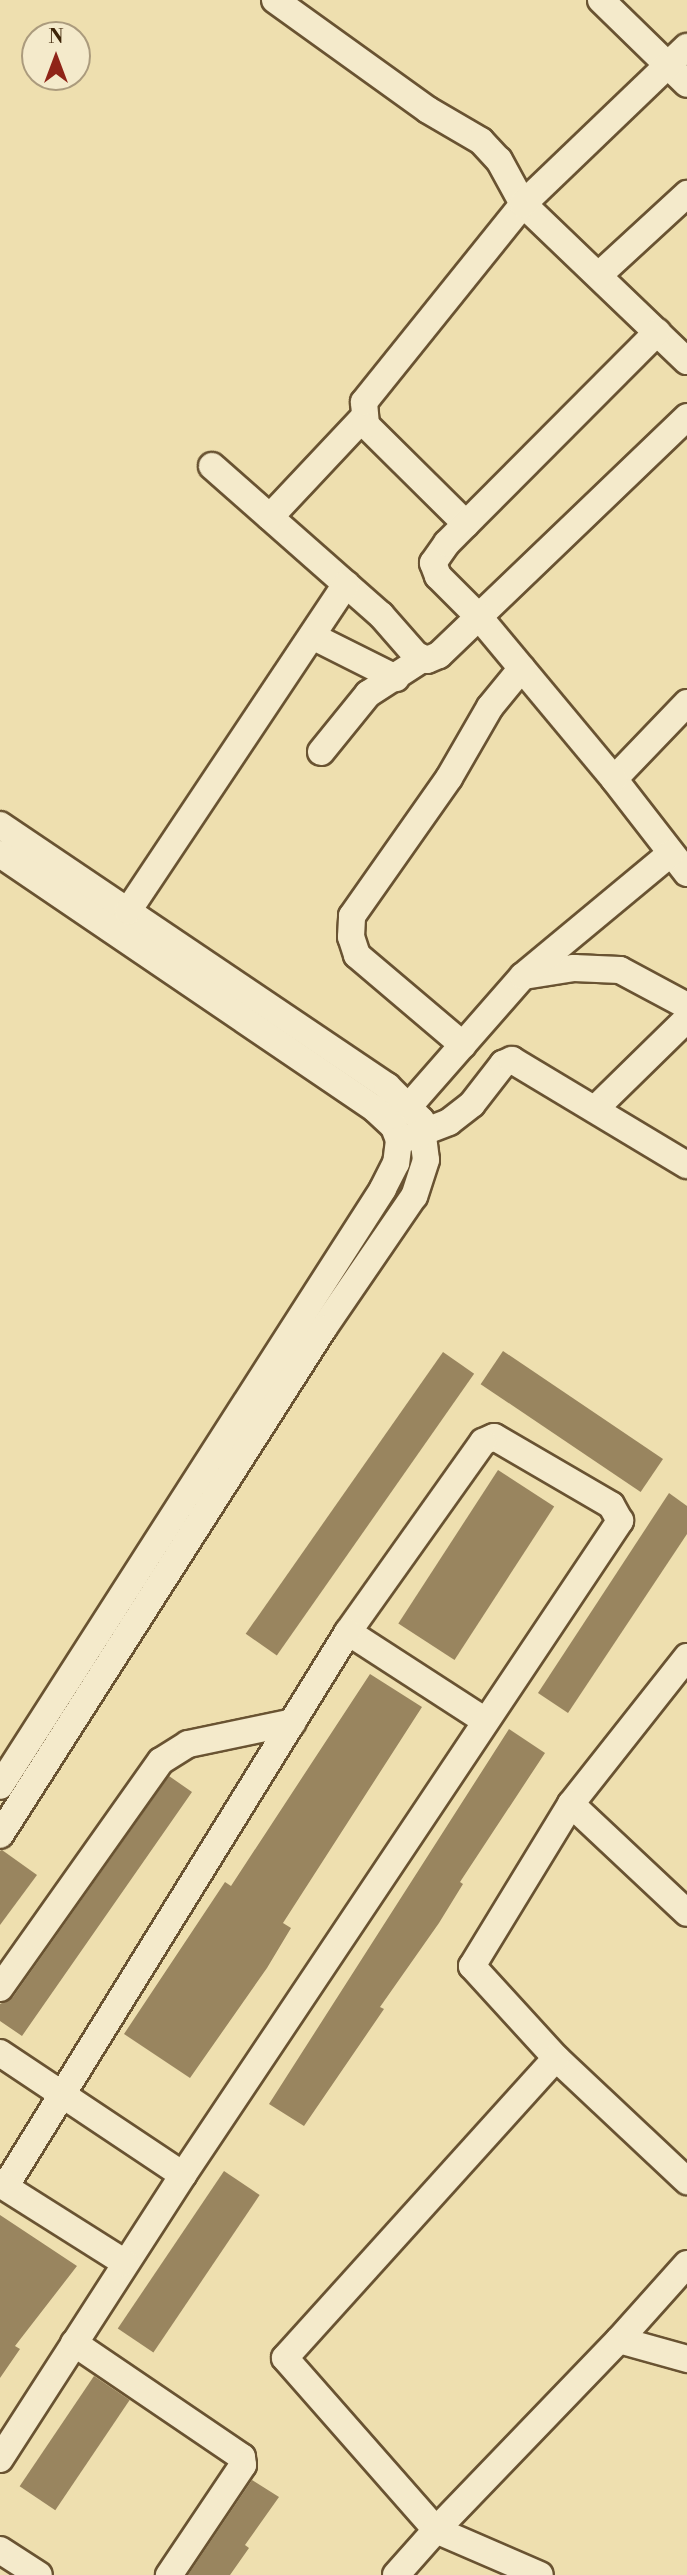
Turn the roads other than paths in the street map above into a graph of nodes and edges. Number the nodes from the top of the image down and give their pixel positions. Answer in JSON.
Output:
{"nodes":[{"id":1,"x":275,"y":0,"type":"edge"},
{"id":2,"x":601,"y":0,"type":"edge"},
{"id":3,"x":678,"y":55,"type":"edge"},
{"id":4,"x":687,"y":84,"type":"edge"},
{"id":5,"x":687,"y":194,"type":"edge"},
{"id":6,"x":523,"y":204,"type":"junction"},
{"id":7,"x":599,"y":275,"type":"junction"},
{"id":8,"x":657,"y":332,"type":"junction"},
{"id":9,"x":687,"y":361,"type":"edge"},
{"id":10,"x":687,"y":417,"type":"edge"},
{"id":11,"x":362,"y":419,"type":"junction"},
{"id":12,"x":212,"y":466,"type":"dead end"},
{"id":13,"x":270,"y":517,"type":"junction"},
{"id":14,"x":466,"y":524,"type":"junction"},
{"id":15,"x":346,"y":584,"type":"junction"},
{"id":16,"x":479,"y":617,"type":"junction"},
{"id":17,"x":312,"y":636,"type":"junction"},
{"id":18,"x":422,"y":659,"type":"junction"},
{"id":19,"x":522,"y":668,"type":"junction"},
{"id":20,"x":396,"y":678,"type":"junction"},
{"id":21,"x":687,"y":703,"type":"edge"},
{"id":22,"x":321,"y":752,"type":"dead end"},
{"id":23,"x":614,"y":779,"type":"junction"},
{"id":24,"x":0,"y":825,"type":"edge"},
{"id":25,"x":0,"y":854,"type":"edge"},
{"id":26,"x":679,"y":863,"type":"edge"},
{"id":27,"x":115,"y":913,"type":"junction"},
{"id":28,"x":523,"y":976,"type":"junction"},
{"id":29,"x":687,"y":1006,"type":"edge"},
{"id":30,"x":687,"y":1019,"type":"edge"},
{"id":31,"x":463,"y":1045,"type":"junction"},
{"id":32,"x":410,"y":1105,"type":"junction"},
{"id":33,"x":595,"y":1108,"type":"junction"},
{"id":34,"x":412,"y":1137,"type":"junction"},
{"id":35,"x":687,"y":1165,"type":"edge"},
{"id":36,"x":229,"y":1453,"type":"junction"},
{"id":37,"x":348,"y":1632,"type":"junction"},
{"id":38,"x":687,"y":1657,"type":"edge"},
{"id":39,"x":484,"y":1720,"type":"junction"},
{"id":40,"x":293,"y":1722,"type":"junction"},
{"id":41,"x":2,"y":1780,"type":"edge"},
{"id":42,"x":28,"y":1793,"type":"junction"},
{"id":43,"x":571,"y":1804,"type":"junction"},
{"id":44,"x":0,"y":1835,"type":"edge"},
{"id":45,"x":687,"y":1913,"type":"edge"},
{"id":46,"x":0,"y":1988,"type":"edge"},
{"id":47,"x":0,"y":2053,"type":"edge"},
{"id":48,"x":556,"y":2058,"type":"junction"},
{"id":49,"x":64,"y":2093,"type":"junction"},
{"id":50,"x":183,"y":2175,"type":"junction"},
{"id":51,"x":687,"y":2181,"type":"edge"},
{"id":52,"x":3,"y":2186,"type":"edge"},
{"id":53,"x":125,"y":2263,"type":"junction"},
{"id":54,"x":687,"y":2264,"type":"edge"},
{"id":55,"x":619,"y":2340,"type":"junction"},
{"id":56,"x":74,"y":2343,"type":"junction"},
{"id":57,"x":687,"y":2359,"type":"edge"},
{"id":58,"x":0,"y":2459,"type":"edge"},
{"id":59,"x":428,"y":2539,"type":"junction"},
{"id":60,"x":0,"y":2550,"type":"edge"},
{"id":61,"x":39,"y":2575,"type":"edge"},
{"id":62,"x":169,"y":2575,"type":"edge"},
{"id":63,"x":396,"y":2575,"type":"edge"},
{"id":64,"x":425,"y":2575,"type":"edge"},
{"id":65,"x":540,"y":2575,"type":"edge"}],
"edges":[{"from":1,"to":6,"type":"street"},
{"from":2,"to":3,"type":"street"},
{"from":3,"to":4,"type":"street"},
{"from":3,"to":6,"type":"street"},
{"from":5,"to":7,"type":"street"},
{"from":6,"to":7,"type":"street"},
{"from":6,"to":11,"type":"street"},
{"from":7,"to":8,"type":"street"},
{"from":8,"to":9,"type":"street"},
{"from":8,"to":14,"type":"street"},
{"from":10,"to":16,"type":"street"},
{"from":11,"to":13,"type":"street"},
{"from":11,"to":14,"type":"street"},
{"from":12,"to":13,"type":"street"},
{"from":13,"to":15,"type":"street"},
{"from":14,"to":16,"type":"street"},
{"from":15,"to":17,"type":"street"},
{"from":15,"to":18,"type":"street"},
{"from":16,"to":18,"type":"street"},
{"from":16,"to":19,"type":"street"},
{"from":17,"to":20,"type":"street"},
{"from":17,"to":27,"type":"street"},
{"from":18,"to":20,"type":"street"},
{"from":19,"to":23,"type":"street"},
{"from":19,"to":31,"type":"street"},
{"from":20,"to":22,"type":"street"},
{"from":21,"to":23,"type":"street"},
{"from":23,"to":26,"type":"street"},
{"from":24,"to":27,"type":"street"},
{"from":25,"to":27,"type":"street"},
{"from":26,"to":28,"type":"street"},
{"from":27,"to":32,"type":"street"},
{"from":27,"to":34,"type":"street"},
{"from":28,"to":29,"type":"street"},
{"from":28,"to":31,"type":"street"},
{"from":30,"to":33,"type":"street"},
{"from":31,"to":32,"type":"street"},
{"from":32,"to":34,"type":"street"},
{"from":33,"to":34,"type":"street"},
{"from":33,"to":35,"type":"street"},
{"from":34,"to":36,"type":"street"},
{"from":36,"to":41,"type":"street"},
{"from":36,"to":42,"type":"street"},
{"from":37,"to":39,"type":"street"},
{"from":37,"to":39,"type":"street"},
{"from":37,"to":40,"type":"street"},
{"from":38,"to":43,"type":"street"},
{"from":39,"to":50,"type":"street"},
{"from":40,"to":46,"type":"street"},
{"from":40,"to":49,"type":"street"},
{"from":41,"to":42,"type":"street"},
{"from":42,"to":44,"type":"street"},
{"from":43,"to":45,"type":"street"},
{"from":43,"to":48,"type":"street"},
{"from":47,"to":49,"type":"street"},
{"from":48,"to":51,"type":"street"},
{"from":48,"to":59,"type":"street"},
{"from":49,"to":50,"type":"street"},
{"from":49,"to":52,"type":"street"},
{"from":50,"to":53,"type":"street"},
{"from":52,"to":53,"type":"street"},
{"from":53,"to":56,"type":"street"},
{"from":54,"to":55,"type":"street"},
{"from":55,"to":57,"type":"street"},
{"from":55,"to":59,"type":"street"},
{"from":56,"to":58,"type":"street"},
{"from":56,"to":62,"type":"street"},
{"from":59,"to":63,"type":"street"},
{"from":59,"to":64,"type":"street"},
{"from":59,"to":65,"type":"street"},
{"from":60,"to":61,"type":"street"}]}
